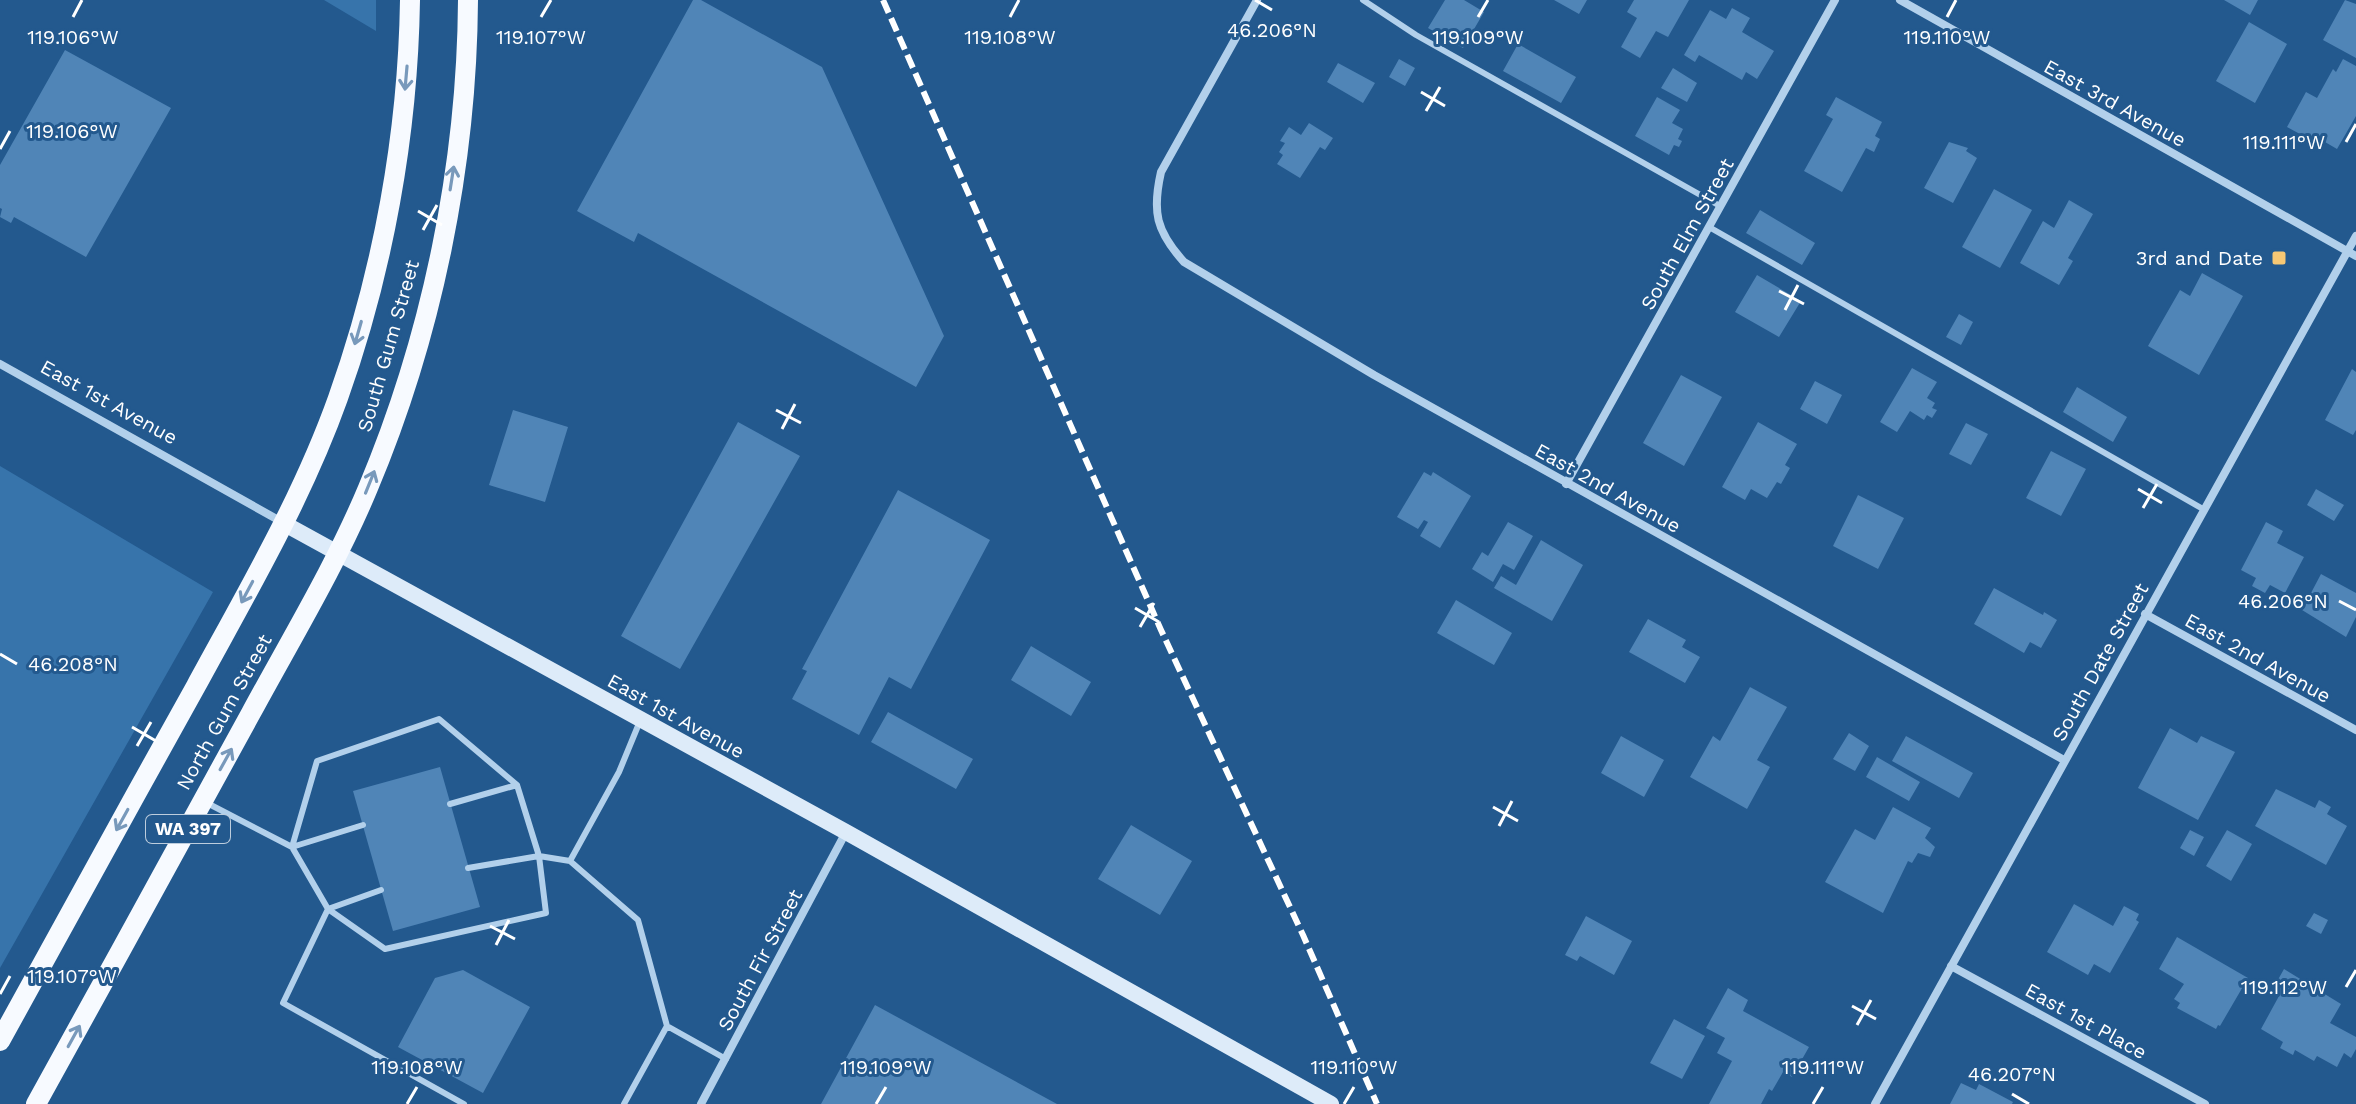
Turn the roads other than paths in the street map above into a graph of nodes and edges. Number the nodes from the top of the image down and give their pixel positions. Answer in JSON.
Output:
{"nodes":[{"id":1,"x":410,"y":0,"type":"edge"},
{"id":2,"x":468,"y":0,"type":"edge"},
{"id":3,"x":1257,"y":0,"type":"edge"},
{"id":4,"x":1363,"y":0,"type":"edge"},
{"id":5,"x":1835,"y":0,"type":"edge"},
{"id":6,"x":1900,"y":0,"type":"edge"},
{"id":7,"x":1720,"y":206,"type":"junction"},
{"id":8,"x":1709,"y":227,"type":"junction"},
{"id":9,"x":2356,"y":236,"type":"edge"},
{"id":10,"x":2352,"y":254,"type":"edge"},
{"id":11,"x":0,"y":364,"type":"edge"},
{"id":12,"x":1566,"y":484,"type":"junction"},
{"id":13,"x":2203,"y":509,"type":"junction"},
{"id":14,"x":283,"y":523,"type":"junction"},
{"id":15,"x":337,"y":553,"type":"junction"},
{"id":16,"x":2145,"y":614,"type":"junction"},
{"id":17,"x":641,"y":719,"type":"junction"},
{"id":18,"x":2356,"y":730,"type":"edge"},
{"id":19,"x":2064,"y":760,"type":"junction"},
{"id":20,"x":517,"y":785,"type":"junction"},
{"id":21,"x":203,"y":801,"type":"junction"},
{"id":22,"x":450,"y":804,"type":"dead end"},
{"id":23,"x":363,"y":825,"type":"dead end"},
{"id":24,"x":846,"y":832,"type":"junction"},
{"id":25,"x":292,"y":847,"type":"junction"},
{"id":26,"x":539,"y":856,"type":"junction"},
{"id":27,"x":570,"y":861,"type":"junction"},
{"id":28,"x":468,"y":868,"type":"dead end"},
{"id":29,"x":381,"y":890,"type":"dead end"},
{"id":30,"x":328,"y":909,"type":"junction"},
{"id":31,"x":1951,"y":966,"type":"junction"},
{"id":32,"x":667,"y":1026,"type":"junction"},
{"id":33,"x":0,"y":1041,"type":"edge"},
{"id":34,"x":726,"y":1059,"type":"junction"},
{"id":35,"x":36,"y":1104,"type":"edge"},
{"id":36,"x":464,"y":1104,"type":"edge"},
{"id":37,"x":624,"y":1104,"type":"edge"},
{"id":38,"x":701,"y":1104,"type":"edge"},
{"id":39,"x":1331,"y":1104,"type":"edge"},
{"id":40,"x":1875,"y":1104,"type":"edge"},
{"id":41,"x":2205,"y":1104,"type":"edge"}],
"edges":[{"from":1,"to":14,"type":"main road","name":"South Gum Street","number":"WA 397","one_way":true},
{"from":15,"to":2,"type":"main road","name":"South Gum Street","number":"WA 397","one_way":true},
{"from":3,"to":12,"type":"street","name":"East 2nd Avenue"},
{"from":4,"to":7,"type":"lane"},
{"from":5,"to":7,"type":"street","name":"South Elm Street"},
{"from":6,"to":10,"type":"street","name":"East 3rd Avenue"},
{"from":7,"to":8,"type":"street","name":"South Elm Street"},
{"from":8,"to":12,"type":"street","name":"South Elm Street"},
{"from":8,"to":13,"type":"lane"},
{"from":9,"to":10,"type":"street","name":"South Date Street"},
{"from":10,"to":13,"type":"street","name":"South Date Street"},
{"from":11,"to":14,"type":"street","name":"East 1st Avenue"},
{"from":12,"to":19,"type":"street","name":"East 2nd Avenue"},
{"from":13,"to":16,"type":"street","name":"South Date Street"},
{"from":14,"to":15,"type":"main road","name":"East 1st Avenue"},
{"from":14,"to":33,"type":"main road","name":"North Gum Street","number":"WA 397","one_way":true},
{"from":15,"to":17,"type":"main road","name":"East 1st Avenue"},
{"from":21,"to":15,"type":"main road","name":"North Gum Street","number":"WA 397","one_way":true},
{"from":16,"to":18,"type":"street","name":"East 2nd Avenue"},
{"from":16,"to":19,"type":"street","name":"South Date Street"},
{"from":17,"to":24,"type":"main road","name":"East 1st Avenue"},
{"from":17,"to":27,"type":"lane"},
{"from":19,"to":31,"type":"street","name":"South Date Street"},
{"from":20,"to":22,"type":"lane"},
{"from":20,"to":25,"type":"lane"},
{"from":20,"to":26,"type":"lane"},
{"from":21,"to":25,"type":"lane"},
{"from":35,"to":21,"type":"main road","name":"North Gum Street","number":"WA 397","one_way":true},
{"from":23,"to":25,"type":"lane"},
{"from":24,"to":34,"type":"street","name":"South Fir Street"},
{"from":24,"to":39,"type":"main road","name":"East 1st Avenue"},
{"from":25,"to":30,"type":"lane"},
{"from":26,"to":27,"type":"lane"},
{"from":26,"to":28,"type":"lane"},
{"from":26,"to":30,"type":"lane"},
{"from":27,"to":32,"type":"lane"},
{"from":29,"to":30,"type":"lane"},
{"from":30,"to":36,"type":"lane"},
{"from":31,"to":40,"type":"street","name":"South Date Street"},
{"from":31,"to":41,"type":"street","name":"East 1st Place"},
{"from":32,"to":34,"type":"lane"},
{"from":32,"to":37,"type":"lane"},
{"from":34,"to":38,"type":"street","name":"South Fir Street"}]}
